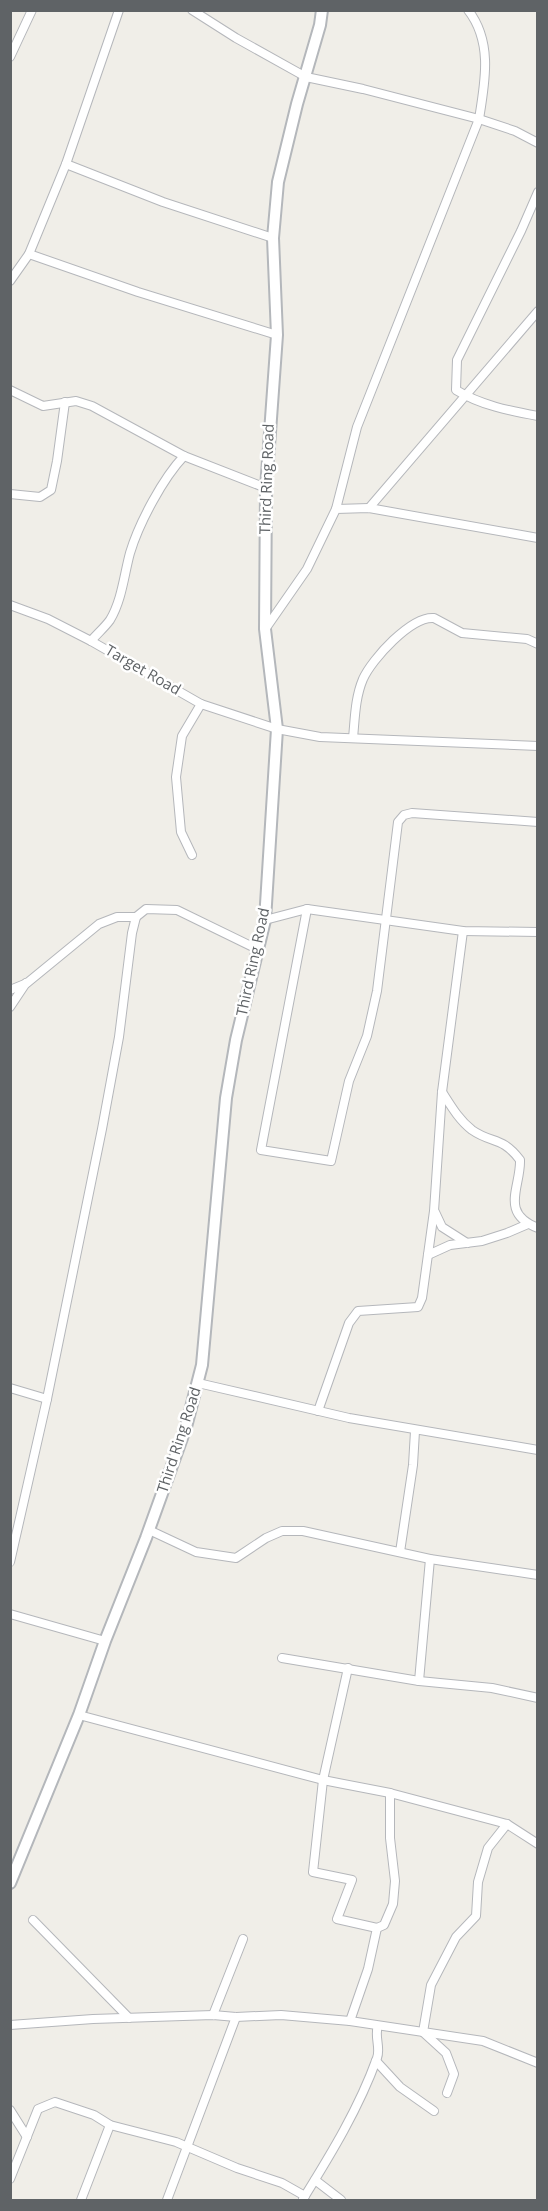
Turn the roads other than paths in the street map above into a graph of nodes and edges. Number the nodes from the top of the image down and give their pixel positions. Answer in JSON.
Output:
{"nodes":[{"id":1,"x":32,"y":10,"type":"edge"},
{"id":2,"x":119,"y":10,"type":"edge"},
{"id":3,"x":192,"y":10,"type":"edge"},
{"id":4,"x":322,"y":10,"type":"edge"},
{"id":5,"x":468,"y":10,"type":"edge"},
{"id":6,"x":10,"y":57,"type":"edge"},
{"id":7,"x":306,"y":77,"type":"junction"},
{"id":8,"x":478,"y":119,"type":"junction"},
{"id":9,"x":537,"y":143,"type":"edge"},
{"id":10,"x":66,"y":164,"type":"junction"},
{"id":11,"x":537,"y":192,"type":"edge"},
{"id":12,"x":273,"y":238,"type":"junction"},
{"id":13,"x":29,"y":254,"type":"junction"},
{"id":14,"x":10,"y":281,"type":"edge"},
{"id":15,"x":537,"y":311,"type":"edge"},
{"id":16,"x":277,"y":335,"type":"junction"},
{"id":17,"x":10,"y":390,"type":"edge"},
{"id":18,"x":465,"y":396,"type":"junction"},
{"id":19,"x":65,"y":402,"type":"junction"},
{"id":20,"x":537,"y":416,"type":"edge"},
{"id":21,"x":184,"y":456,"type":"junction"},
{"id":22,"x":266,"y":488,"type":"junction"},
{"id":23,"x":10,"y":494,"type":"edge"},
{"id":24,"x":369,"y":508,"type":"junction"},
{"id":25,"x":336,"y":509,"type":"junction"},
{"id":26,"x":537,"y":538,"type":"edge"},
{"id":27,"x":10,"y":605,"type":"edge"},
{"id":28,"x":265,"y":629,"type":"junction"},
{"id":29,"x":91,"y":641,"type":"junction"},
{"id":30,"x":537,"y":644,"type":"edge"},
{"id":31,"x":201,"y":704,"type":"junction"},
{"id":32,"x":277,"y":729,"type":"junction"},
{"id":33,"x":353,"y":738,"type":"junction"},
{"id":34,"x":537,"y":746,"type":"edge"},
{"id":35,"x":537,"y":822,"type":"edge"},
{"id":36,"x":192,"y":855,"type":"dead end"},
{"id":37,"x":307,"y":909,"type":"junction"},
{"id":38,"x":136,"y":916,"type":"junction"},
{"id":39,"x":265,"y":920,"type":"junction"},
{"id":40,"x":385,"y":920,"type":"junction"},
{"id":41,"x":463,"y":931,"type":"junction"},
{"id":42,"x":537,"y":932,"type":"edge"},
{"id":43,"x":257,"y":949,"type":"junction"},
{"id":44,"x":27,"y":983,"type":"junction"},
{"id":45,"x":10,"y":990,"type":"edge"},
{"id":46,"x":10,"y":1007,"type":"edge"},
{"id":47,"x":442,"y":1092,"type":"junction"},
{"id":48,"x":434,"y":1211,"type":"junction"},
{"id":49,"x":528,"y":1224,"type":"junction"},
{"id":50,"x":537,"y":1228,"type":"edge"},
{"id":51,"x":467,"y":1243,"type":"junction"},
{"id":52,"x":428,"y":1255,"type":"junction"},
{"id":53,"x":198,"y":1383,"type":"junction"},
{"id":54,"x":10,"y":1388,"type":"edge"},
{"id":55,"x":47,"y":1399,"type":"junction"},
{"id":56,"x":318,"y":1411,"type":"junction"},
{"id":57,"x":415,"y":1431,"type":"junction"},
{"id":58,"x":537,"y":1450,"type":"edge"},
{"id":59,"x":149,"y":1530,"type":"junction"},
{"id":60,"x":400,"y":1552,"type":"junction"},
{"id":61,"x":430,"y":1559,"type":"junction"},
{"id":62,"x":10,"y":1562,"type":"edge"},
{"id":63,"x":537,"y":1572,"type":"edge"},
{"id":64,"x":10,"y":1614,"type":"edge"},
{"id":65,"x":105,"y":1641,"type":"junction"},
{"id":66,"x":282,"y":1658,"type":"dead end"},
{"id":67,"x":348,"y":1668,"type":"junction"},
{"id":68,"x":419,"y":1680,"type":"junction"},
{"id":69,"x":537,"y":1698,"type":"edge"},
{"id":70,"x":79,"y":1715,"type":"junction"},
{"id":71,"x":323,"y":1780,"type":"junction"},
{"id":72,"x":390,"y":1793,"type":"junction"},
{"id":73,"x":507,"y":1824,"type":"junction"},
{"id":74,"x":537,"y":1844,"type":"edge"},
{"id":75,"x":10,"y":1883,"type":"edge"},
{"id":76,"x":33,"y":1920,"type":"dead end"},
{"id":77,"x":377,"y":1928,"type":"junction"},
{"id":78,"x":243,"y":1939,"type":"dead end"},
{"id":79,"x":213,"y":2014,"type":"junction"},
{"id":80,"x":236,"y":2017,"type":"junction"},
{"id":81,"x":129,"y":2018,"type":"junction"},
{"id":82,"x":350,"y":2021,"type":"junction"},
{"id":83,"x":10,"y":2025,"type":"edge"},
{"id":84,"x":378,"y":2026,"type":"junction"},
{"id":85,"x":423,"y":2032,"type":"junction"},
{"id":86,"x":376,"y":2061,"type":"junction"},
{"id":87,"x":537,"y":2063,"type":"edge"},
{"id":88,"x":447,"y":2094,"type":"dead end"},
{"id":89,"x":10,"y":2110,"type":"edge"},
{"id":90,"x":434,"y":2110,"type":"dead end"},
{"id":91,"x":111,"y":2125,"type":"junction"},
{"id":92,"x":27,"y":2137,"type":"junction"},
{"id":93,"x":187,"y":2147,"type":"junction"},
{"id":94,"x":10,"y":2179,"type":"edge"},
{"id":95,"x":315,"y":2180,"type":"junction"},
{"id":96,"x":304,"y":2198,"type":"edge"},
{"id":97,"x":81,"y":2200,"type":"edge"},
{"id":98,"x":167,"y":2200,"type":"edge"},
{"id":99,"x":341,"y":2200,"type":"edge"}],
"edges":[{"from":1,"to":6,"type":"street"},
{"from":2,"to":10,"type":"street"},
{"from":3,"to":7,"type":"street"},
{"from":4,"to":7,"type":"street","name":"Third Ring Road"},
{"from":5,"to":8,"type":"street"},
{"from":7,"to":8,"type":"street"},
{"from":7,"to":12,"type":"street","name":"Third Ring Road"},
{"from":8,"to":9,"type":"street"},
{"from":8,"to":25,"type":"street"},
{"from":10,"to":12,"type":"street"},
{"from":10,"to":13,"type":"street"},
{"from":11,"to":18,"type":"street"},
{"from":12,"to":16,"type":"street","name":"Third Ring Road"},
{"from":13,"to":14,"type":"street"},
{"from":13,"to":16,"type":"street"},
{"from":15,"to":18,"type":"street"},
{"from":16,"to":22,"type":"street","name":"Third Ring Road"},
{"from":17,"to":19,"type":"street"},
{"from":18,"to":20,"type":"street"},
{"from":18,"to":24,"type":"street"},
{"from":19,"to":21,"type":"street"},
{"from":19,"to":23,"type":"street"},
{"from":21,"to":22,"type":"street"},
{"from":21,"to":29,"type":"street"},
{"from":22,"to":28,"type":"street","name":"Third Ring Road"},
{"from":24,"to":25,"type":"street"},
{"from":24,"to":26,"type":"street"},
{"from":25,"to":28,"type":"street"},
{"from":27,"to":29,"type":"street","name":"Target Road"},
{"from":28,"to":32,"type":"street","name":"Third Ring Road"},
{"from":29,"to":31,"type":"street","name":"Target Road"},
{"from":30,"to":33,"type":"street"},
{"from":31,"to":32,"type":"street","name":"Target Road"},
{"from":31,"to":36,"type":"street"},
{"from":32,"to":33,"type":"street","name":"Target Road"},
{"from":32,"to":39,"type":"street","name":"Third Ring Road"},
{"from":33,"to":34,"type":"street","name":"Target Road"},
{"from":35,"to":40,"type":"street"},
{"from":37,"to":39,"type":"street"},
{"from":37,"to":40,"type":"street"},
{"from":37,"to":40,"type":"street"},
{"from":38,"to":43,"type":"street"},
{"from":38,"to":44,"type":"street"},
{"from":38,"to":55,"type":"street"},
{"from":39,"to":43,"type":"street","name":"Third Ring Road"},
{"from":40,"to":41,"type":"street"},
{"from":41,"to":42,"type":"street"},
{"from":41,"to":47,"type":"street"},
{"from":43,"to":53,"type":"street","name":"Third Ring Road"},
{"from":44,"to":45,"type":"street"},
{"from":44,"to":46,"type":"street"},
{"from":47,"to":48,"type":"street"},
{"from":47,"to":49,"type":"street"},
{"from":48,"to":51,"type":"street"},
{"from":48,"to":52,"type":"street"},
{"from":49,"to":50,"type":"street"},
{"from":49,"to":51,"type":"street"},
{"from":51,"to":52,"type":"street"},
{"from":52,"to":56,"type":"street"},
{"from":53,"to":56,"type":"street"},
{"from":53,"to":59,"type":"street","name":"Third Ring Road"},
{"from":54,"to":55,"type":"street"},
{"from":55,"to":62,"type":"street"},
{"from":56,"to":57,"type":"street"},
{"from":57,"to":58,"type":"street"},
{"from":57,"to":60,"type":"street"},
{"from":59,"to":60,"type":"street"},
{"from":59,"to":65,"type":"street","name":"Third Ring Road"},
{"from":60,"to":61,"type":"street"},
{"from":61,"to":63,"type":"street"},
{"from":61,"to":68,"type":"street"},
{"from":64,"to":65,"type":"street"},
{"from":65,"to":70,"type":"street","name":"Third Ring Road"},
{"from":66,"to":67,"type":"street"},
{"from":67,"to":68,"type":"street"},
{"from":67,"to":71,"type":"street"},
{"from":68,"to":69,"type":"street"},
{"from":70,"to":71,"type":"street"},
{"from":70,"to":75,"type":"street","name":"Third Ring Road"},
{"from":71,"to":72,"type":"street"},
{"from":71,"to":77,"type":"street"},
{"from":72,"to":73,"type":"street"},
{"from":72,"to":77,"type":"street"},
{"from":73,"to":74,"type":"street"},
{"from":73,"to":85,"type":"street"},
{"from":76,"to":81,"type":"street"},
{"from":77,"to":82,"type":"street"},
{"from":78,"to":79,"type":"street"},
{"from":79,"to":80,"type":"street"},
{"from":79,"to":81,"type":"street"},
{"from":80,"to":82,"type":"street"},
{"from":80,"to":93,"type":"street"},
{"from":81,"to":83,"type":"street"},
{"from":82,"to":84,"type":"street"},
{"from":84,"to":85,"type":"street"},
{"from":84,"to":86,"type":"street"},
{"from":85,"to":87,"type":"street"},
{"from":85,"to":88,"type":"street"},
{"from":86,"to":90,"type":"street"},
{"from":86,"to":95,"type":"street"},
{"from":89,"to":92,"type":"street"},
{"from":91,"to":92,"type":"street"},
{"from":91,"to":93,"type":"street"},
{"from":91,"to":97,"type":"street"},
{"from":92,"to":94,"type":"street"},
{"from":93,"to":96,"type":"street"},
{"from":93,"to":98,"type":"street"},
{"from":95,"to":96,"type":"street"},
{"from":95,"to":99,"type":"street"}]}
